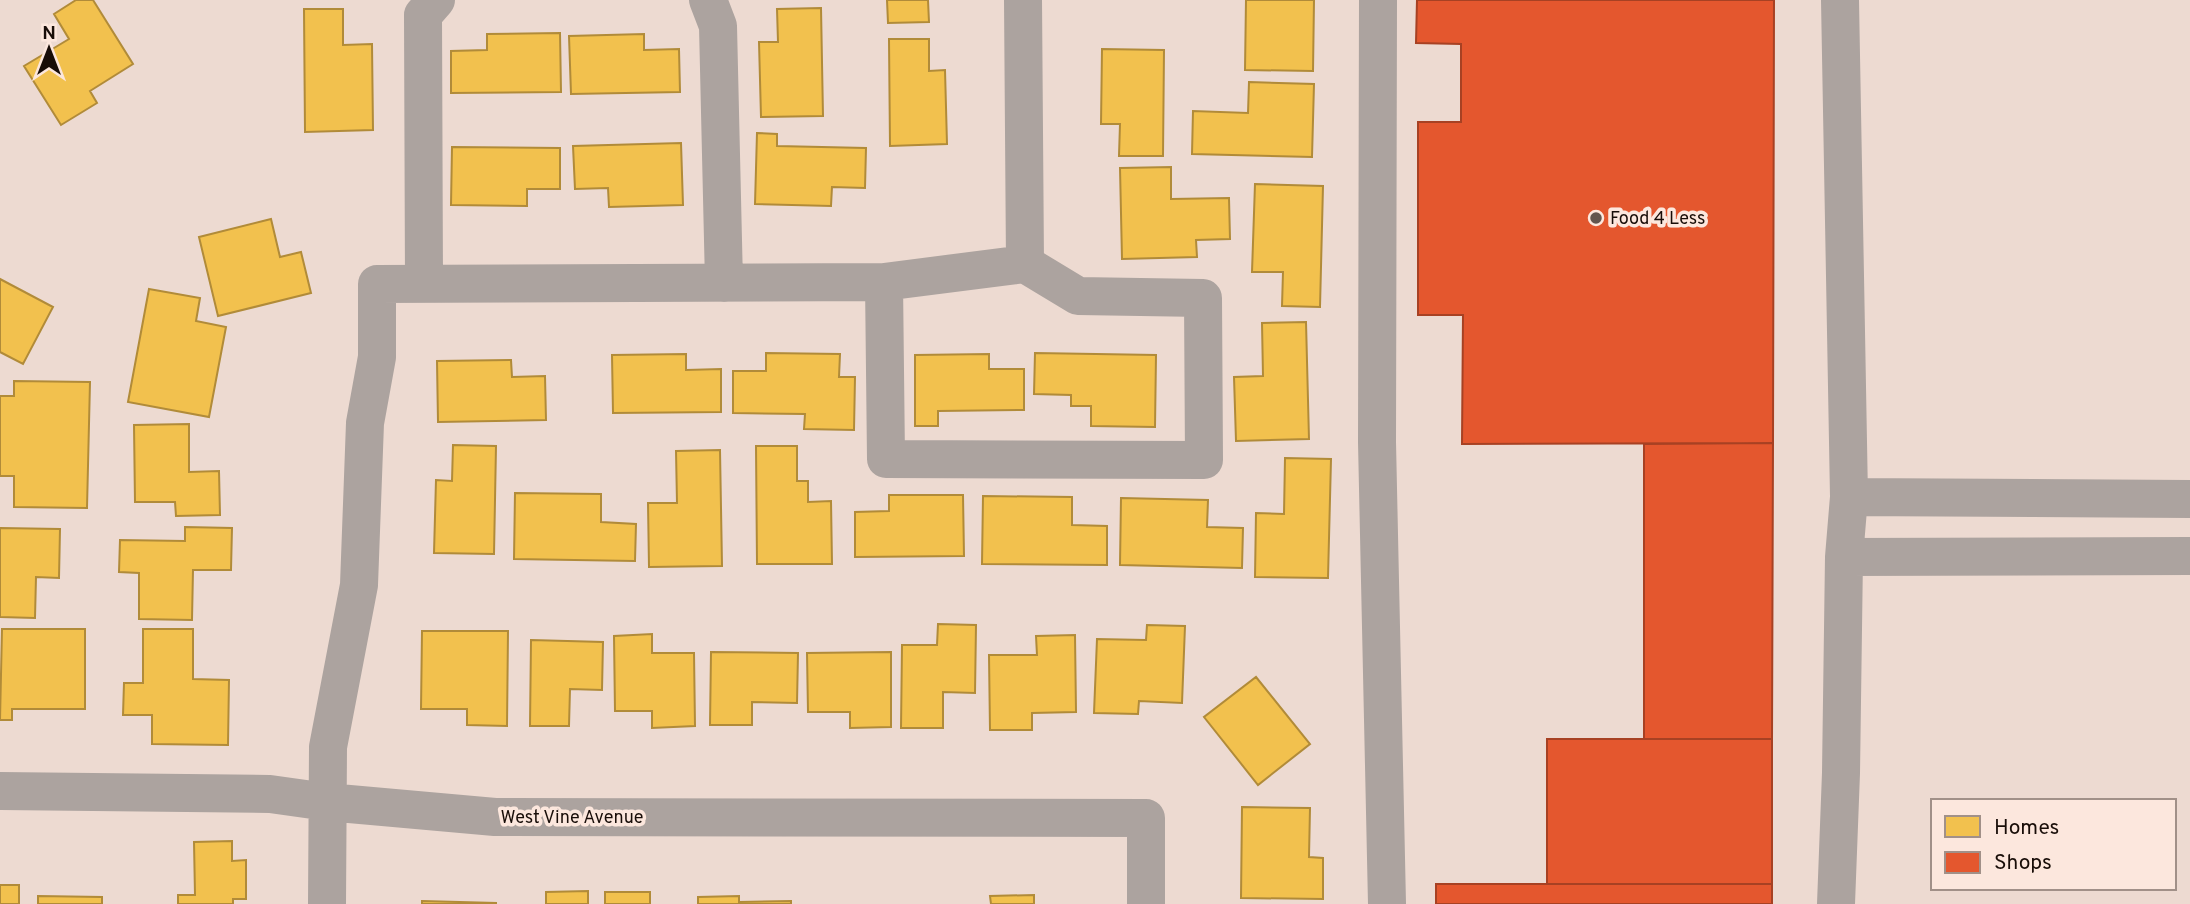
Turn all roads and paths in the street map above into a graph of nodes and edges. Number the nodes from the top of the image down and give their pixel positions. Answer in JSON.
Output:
{"nodes":[{"id":1,"x":436,"y":0,"type":"edge"},
{"id":2,"x":708,"y":0,"type":"edge"},
{"id":3,"x":1023,"y":0,"type":"edge"},
{"id":4,"x":1378,"y":0,"type":"edge"},
{"id":5,"x":1840,"y":0,"type":"edge"},
{"id":6,"x":1025,"y":264,"type":"junction"},
{"id":7,"x":884,"y":282,"type":"junction"},
{"id":8,"x":724,"y":283,"type":"junction"},
{"id":9,"x":424,"y":284,"type":"junction"},
{"id":10,"x":1849,"y":497,"type":"junction"},
{"id":11,"x":2190,"y":499,"type":"edge"},
{"id":12,"x":2190,"y":556,"type":"edge"},
{"id":13,"x":1843,"y":558,"type":"junction"},
{"id":14,"x":0,"y":791,"type":"edge"},
{"id":15,"x":327,"y":802,"type":"junction"},
{"id":16,"x":327,"y":904,"type":"edge"},
{"id":17,"x":1146,"y":904,"type":"edge"},
{"id":18,"x":1387,"y":904,"type":"edge"},
{"id":19,"x":1836,"y":904,"type":"edge"}],
"edges":[{"from":1,"to":9,"type":"street"},
{"from":2,"to":8,"type":"street"},
{"from":3,"to":6,"type":"street"},
{"from":4,"to":18,"type":"street"},
{"from":5,"to":10,"type":"street"},
{"from":6,"to":7,"type":"street"},
{"from":6,"to":7,"type":"street"},
{"from":7,"to":8,"type":"street"},
{"from":8,"to":9,"type":"street"},
{"from":9,"to":15,"type":"street"},
{"from":10,"to":11,"type":"street"},
{"from":10,"to":13,"type":"street"},
{"from":12,"to":13,"type":"street"},
{"from":13,"to":19,"type":"street"},
{"from":14,"to":15,"type":"street","name":"West Vine Avenue"},
{"from":15,"to":16,"type":"street"},
{"from":15,"to":17,"type":"street","name":"West Vine Avenue"}]}
